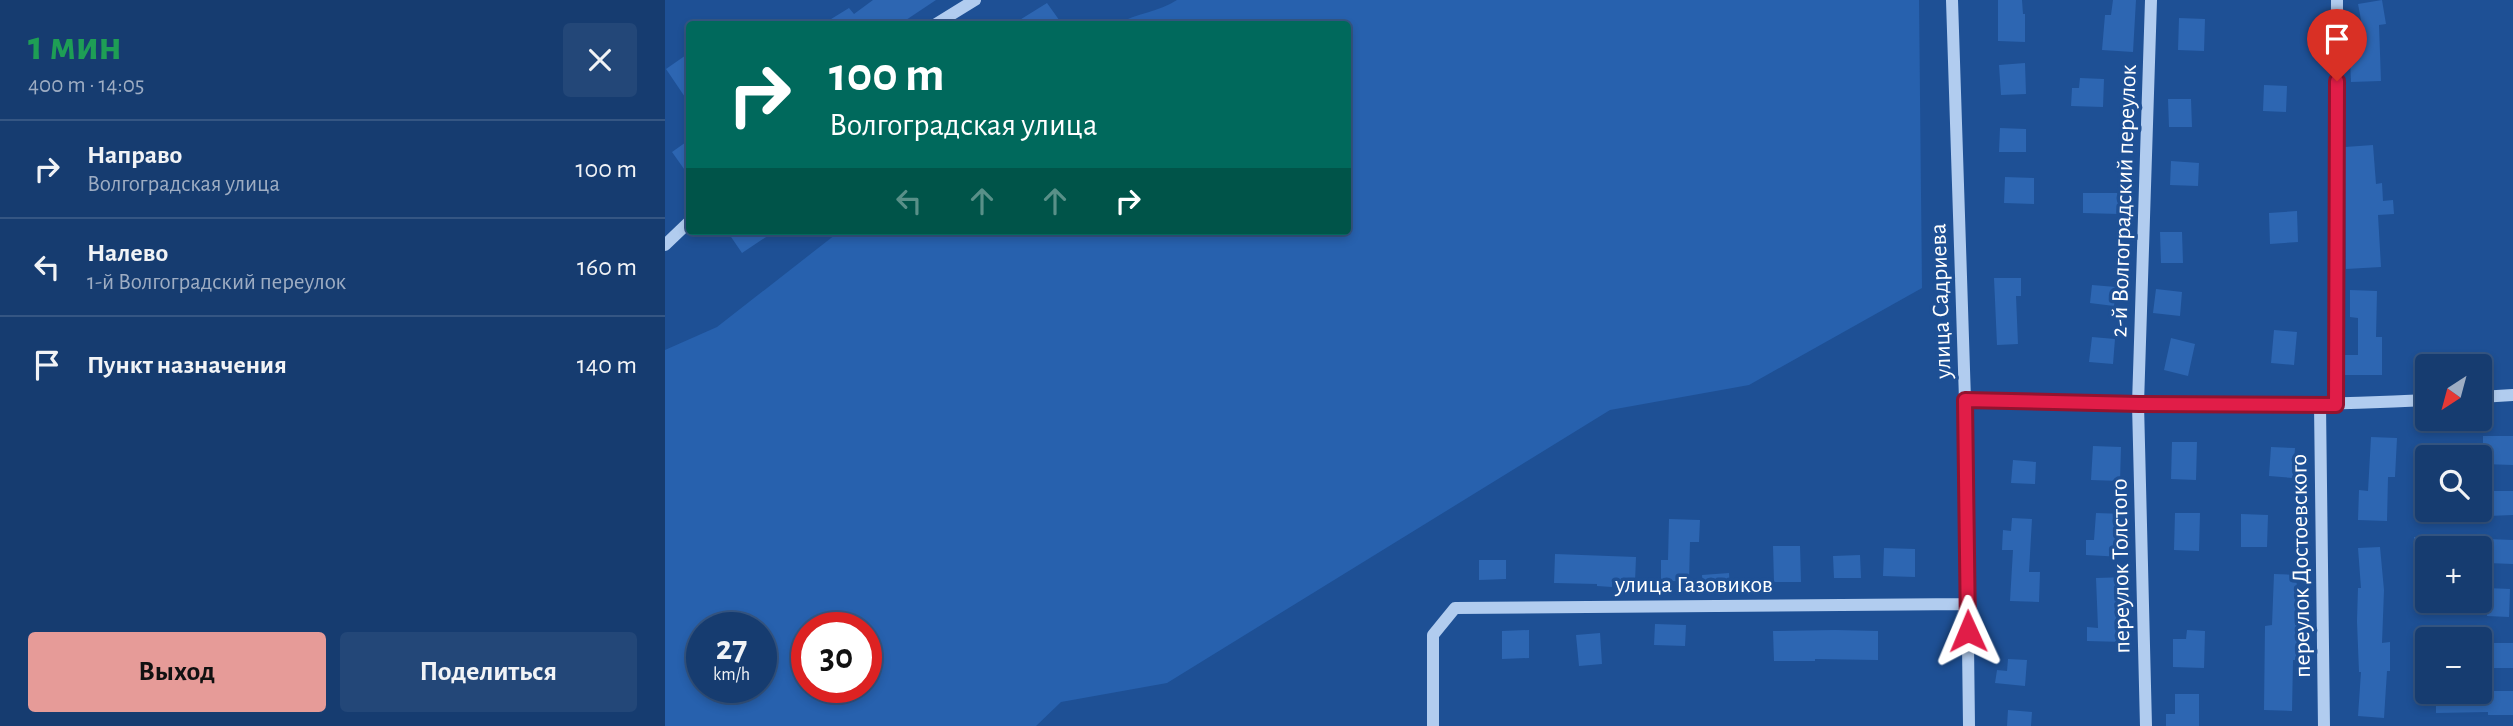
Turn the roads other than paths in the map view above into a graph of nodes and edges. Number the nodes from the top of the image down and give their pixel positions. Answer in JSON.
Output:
{"nodes":[{"id":1,"x":975,"y":0,"type":"edge"},
{"id":2,"x":1952,"y":0,"type":"edge"},
{"id":3,"x":2151,"y":0,"type":"edge"},
{"id":4,"x":2337,"y":0,"type":"edge"},
{"id":5,"x":941,"y":21,"type":"edge"},
{"id":6,"x":686,"y":225,"type":"edge"},
{"id":7,"x":665,"y":245,"type":"edge"},
{"id":8,"x":2513,"y":395,"type":"edge"},
{"id":9,"x":2492,"y":396,"type":"edge"},
{"id":10,"x":1965,"y":400,"type":"junction"},
{"id":11,"x":2415,"y":401,"type":"edge"},
{"id":12,"x":2139,"y":404,"type":"junction"},
{"id":13,"x":2321,"y":405,"type":"junction"},
{"id":14,"x":2336,"y":405,"type":"junction"},
{"id":15,"x":1968,"y":604,"type":"junction"},
{"id":16,"x":1433,"y":726,"type":"edge"},
{"id":17,"x":1969,"y":726,"type":"edge"},
{"id":18,"x":2146,"y":726,"type":"edge"},
{"id":19,"x":2324,"y":726,"type":"edge"}],
"edges":[{"from":1,"to":5,"type":"street"},
{"from":2,"to":10,"type":"street","name":"улица Садриева"},
{"from":3,"to":12,"type":"street","name":"2-й Волгоградский переулок"},
{"from":4,"to":14,"type":"street"},
{"from":6,"to":7,"type":"street"},
{"from":8,"to":9,"type":"street"},
{"from":10,"to":12,"type":"street"},
{"from":10,"to":15,"type":"street","name":"улица Садриева"},
{"from":11,"to":14,"type":"street"},
{"from":12,"to":13,"type":"street"},
{"from":12,"to":18,"type":"street","name":"переулок Толстого"},
{"from":13,"to":14,"type":"street"},
{"from":13,"to":19,"type":"street","name":"переулок Достоевского"},
{"from":15,"to":16,"type":"street","name":"улица Газовиков"},
{"from":15,"to":17,"type":"street","name":"улица Садриева"}]}
